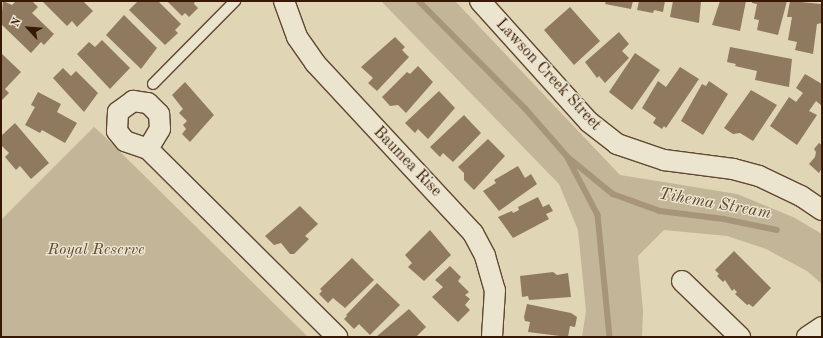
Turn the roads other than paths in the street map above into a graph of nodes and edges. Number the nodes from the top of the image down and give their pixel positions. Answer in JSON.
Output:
{"nodes":[{"id":1,"x":235,"y":1,"type":"edge"},
{"id":2,"x":284,"y":1,"type":"edge"},
{"id":3,"x":480,"y":1,"type":"edge"},
{"id":4,"x":152,"y":84,"type":"dead end"},
{"id":5,"x":148,"y":149,"type":"dead end"},
{"id":6,"x":822,"y":210,"type":"edge"},
{"id":7,"x":682,"y":281,"type":"dead end"},
{"id":8,"x":822,"y":327,"type":"edge"},
{"id":9,"x":337,"y":337,"type":"edge"},
{"id":10,"x":492,"y":337,"type":"edge"},
{"id":11,"x":740,"y":337,"type":"edge"},
{"id":12,"x":807,"y":337,"type":"edge"}],
"edges":[{"from":1,"to":4,"type":"lane"},
{"from":2,"to":10,"type":"street","name":"Baumea Rise"},
{"from":3,"to":6,"type":"street","name":"Lawson Creek Street"},
{"from":5,"to":9,"type":"street"},
{"from":7,"to":11,"type":"street"},
{"from":8,"to":12,"type":"street"}]}
